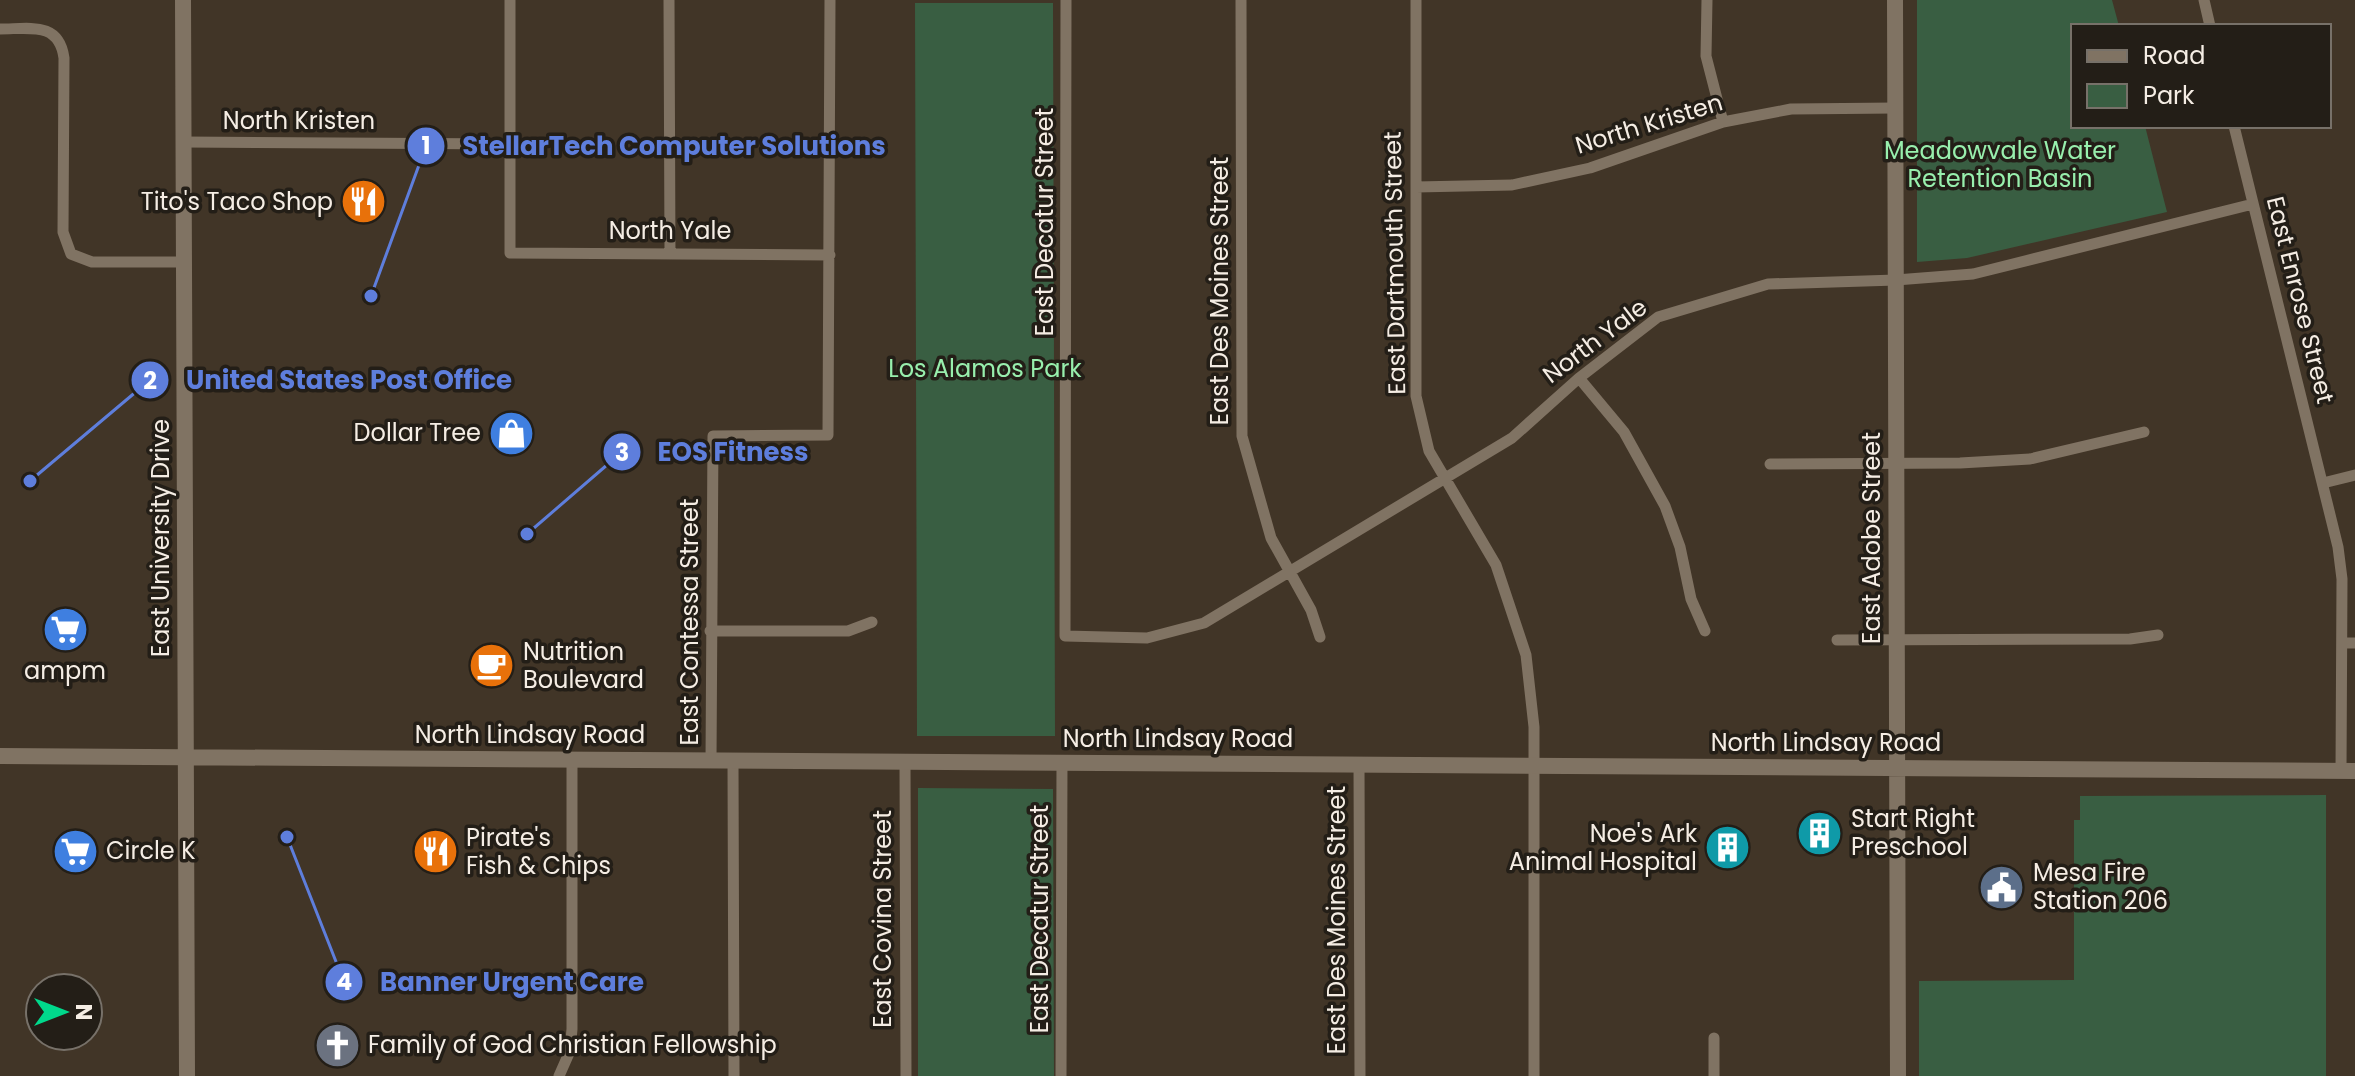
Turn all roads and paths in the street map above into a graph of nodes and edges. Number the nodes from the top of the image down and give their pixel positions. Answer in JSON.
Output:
{"nodes":[{"id":1,"x":183,"y":0,"type":"edge"},
{"id":2,"x":510,"y":0,"type":"edge"},
{"id":3,"x":669,"y":0,"type":"edge"},
{"id":4,"x":830,"y":0,"type":"edge"},
{"id":5,"x":1066,"y":0,"type":"edge"},
{"id":6,"x":1241,"y":0,"type":"edge"},
{"id":7,"x":1416,"y":0,"type":"edge"},
{"id":8,"x":1707,"y":0,"type":"edge"},
{"id":9,"x":1895,"y":0,"type":"edge"},
{"id":10,"x":2204,"y":0,"type":"edge"},
{"id":11,"x":2210,"y":24,"type":"edge"},
{"id":12,"x":0,"y":29,"type":"edge"},
{"id":13,"x":1895,"y":108,"type":"junction"},
{"id":14,"x":1723,"y":122,"type":"junction"},
{"id":15,"x":2234,"y":128,"type":"edge"},
{"id":16,"x":184,"y":142,"type":"junction"},
{"id":17,"x":510,"y":144,"type":"junction"},
{"id":18,"x":1416,"y":187,"type":"junction"},
{"id":19,"x":2253,"y":204,"type":"junction"},
{"id":20,"x":670,"y":253,"type":"junction"},
{"id":21,"x":830,"y":255,"type":"junction"},
{"id":22,"x":184,"y":262,"type":"junction"},
{"id":23,"x":1896,"y":280,"type":"junction"},
{"id":24,"x":1579,"y":378,"type":"junction"},
{"id":25,"x":2144,"y":432,"type":"dead end"},
{"id":26,"x":1896,"y":463,"type":"junction"},
{"id":27,"x":1770,"y":464,"type":"dead end"},
{"id":28,"x":2355,"y":475,"type":"edge"},
{"id":29,"x":1446,"y":480,"type":"junction"},
{"id":30,"x":2323,"y":483,"type":"junction"},
{"id":31,"x":1290,"y":573,"type":"junction"},
{"id":32,"x":872,"y":622,"type":"dead end"},
{"id":33,"x":710,"y":631,"type":"junction"},
{"id":34,"x":1705,"y":631,"type":"dead end"},
{"id":35,"x":2158,"y":635,"type":"dead end"},
{"id":36,"x":1065,"y":636,"type":"joint"},
{"id":37,"x":1320,"y":637,"type":"dead end"},
{"id":38,"x":1837,"y":640,"type":"dead end"},
{"id":39,"x":1896,"y":640,"type":"junction"},
{"id":40,"x":2342,"y":643,"type":"junction"},
{"id":41,"x":2355,"y":643,"type":"edge"},
{"id":42,"x":0,"y":756,"type":"edge"},
{"id":43,"x":185,"y":757,"type":"junction"},
{"id":44,"x":572,"y":760,"type":"junction"},
{"id":45,"x":711,"y":761,"type":"junction"},
{"id":46,"x":733,"y":761,"type":"junction"},
{"id":47,"x":905,"y":762,"type":"junction"},
{"id":48,"x":1062,"y":762,"type":"junction"},
{"id":49,"x":1359,"y":764,"type":"junction"},
{"id":50,"x":1533,"y":765,"type":"junction"},
{"id":51,"x":1897,"y":767,"type":"junction"},
{"id":52,"x":2348,"y":771,"type":"edge"},
{"id":53,"x":1714,"y":1038,"type":"dead end"},
{"id":54,"x":187,"y":1076,"type":"edge"},
{"id":55,"x":559,"y":1076,"type":"edge"},
{"id":56,"x":734,"y":1076,"type":"edge"},
{"id":57,"x":906,"y":1076,"type":"edge"},
{"id":58,"x":1061,"y":1076,"type":"edge"},
{"id":59,"x":1360,"y":1076,"type":"edge"},
{"id":60,"x":1534,"y":1076,"type":"edge"},
{"id":61,"x":1714,"y":1076,"type":"edge"},
{"id":62,"x":1898,"y":1076,"type":"edge"}],
"edges":[{"from":1,"to":16,"type":"main road","name":"East University Drive"},
{"from":2,"to":17,"type":"street"},
{"from":3,"to":20,"type":"street"},
{"from":4,"to":21,"type":"street"},
{"from":5,"to":36,"type":"street","name":"East Decatur Street"},
{"from":6,"to":31,"type":"street","name":"East Des Moines Street"},
{"from":7,"to":18,"type":"street","name":"East Dartmouth Street"},
{"from":8,"to":14,"type":"street"},
{"from":9,"to":13,"type":"main road","name":"East Adobe Street"},
{"from":10,"to":11,"type":"street"},
{"from":12,"to":22,"type":"street"},
{"from":13,"to":14,"type":"street","name":"North Kristen"},
{"from":13,"to":23,"type":"main road","name":"East Adobe Street"},
{"from":14,"to":18,"type":"street","name":"North Kristen"},
{"from":15,"to":19,"type":"street","name":"East Enrose Street"},
{"from":16,"to":17,"type":"street","name":"North Kristen"},
{"from":16,"to":22,"type":"main road","name":"East University Drive"},
{"from":17,"to":20,"type":"street","name":"North Yale"},
{"from":18,"to":29,"type":"street","name":"East Dartmouth Street"},
{"from":19,"to":23,"type":"street","name":"North Yale"},
{"from":19,"to":30,"type":"street","name":"East Enrose Street"},
{"from":20,"to":21,"type":"street","name":"North Yale"},
{"from":21,"to":33,"type":"street","name":"East Contessa Street"},
{"from":22,"to":43,"type":"main road","name":"East University Drive"},
{"from":23,"to":24,"type":"street","name":"North Yale"},
{"from":23,"to":26,"type":"main road","name":"East Adobe Street"},
{"from":24,"to":29,"type":"street","name":"North Yale"},
{"from":24,"to":34,"type":"street"},
{"from":25,"to":26,"type":"street"},
{"from":26,"to":27,"type":"street"},
{"from":26,"to":39,"type":"main road","name":"East Adobe Street"},
{"from":28,"to":30,"type":"street"},
{"from":29,"to":31,"type":"street","name":"North Yale"},
{"from":29,"to":50,"type":"street","name":"East Dartmouth Street"},
{"from":30,"to":40,"type":"street","name":"East Enrose Street"},
{"from":31,"to":36,"type":"street","name":"North Yale"},
{"from":31,"to":37,"type":"street","name":"East Des Moines Street"},
{"from":32,"to":33,"type":"street"},
{"from":33,"to":45,"type":"street","name":"East Contessa Street"},
{"from":35,"to":39,"type":"street"},
{"from":38,"to":39,"type":"street"},
{"from":39,"to":51,"type":"main road","name":"East Adobe Street"},
{"from":40,"to":41,"type":"street"},
{"from":40,"to":52,"type":"street","name":"East Enrose Street"},
{"from":42,"to":43,"type":"main road","name":"North Lindsay Road"},
{"from":43,"to":44,"type":"main road","name":"North Lindsay Road"},
{"from":43,"to":54,"type":"main road","name":"East University Drive"},
{"from":44,"to":45,"type":"main road","name":"North Lindsay Road"},
{"from":44,"to":55,"type":"street"},
{"from":45,"to":46,"type":"main road","name":"North Lindsay Road"},
{"from":46,"to":47,"type":"main road","name":"North Lindsay Road"},
{"from":46,"to":56,"type":"street","name":"East Contessa Street"},
{"from":47,"to":48,"type":"main road","name":"North Lindsay Road"},
{"from":47,"to":57,"type":"street","name":"East Covina Street"},
{"from":48,"to":49,"type":"main road","name":"North Lindsay Road"},
{"from":48,"to":58,"type":"street","name":"East Decatur Street"},
{"from":49,"to":50,"type":"main road","name":"North Lindsay Road"},
{"from":49,"to":59,"type":"street","name":"East Des Moines Street"},
{"from":50,"to":51,"type":"main road","name":"North Lindsay Road"},
{"from":50,"to":60,"type":"street","name":"East Dartmouth Street"},
{"from":51,"to":52,"type":"main road","name":"North Lindsay Road"},
{"from":51,"to":62,"type":"main road","name":"East Adobe Street"},
{"from":53,"to":61,"type":"street"}]}
